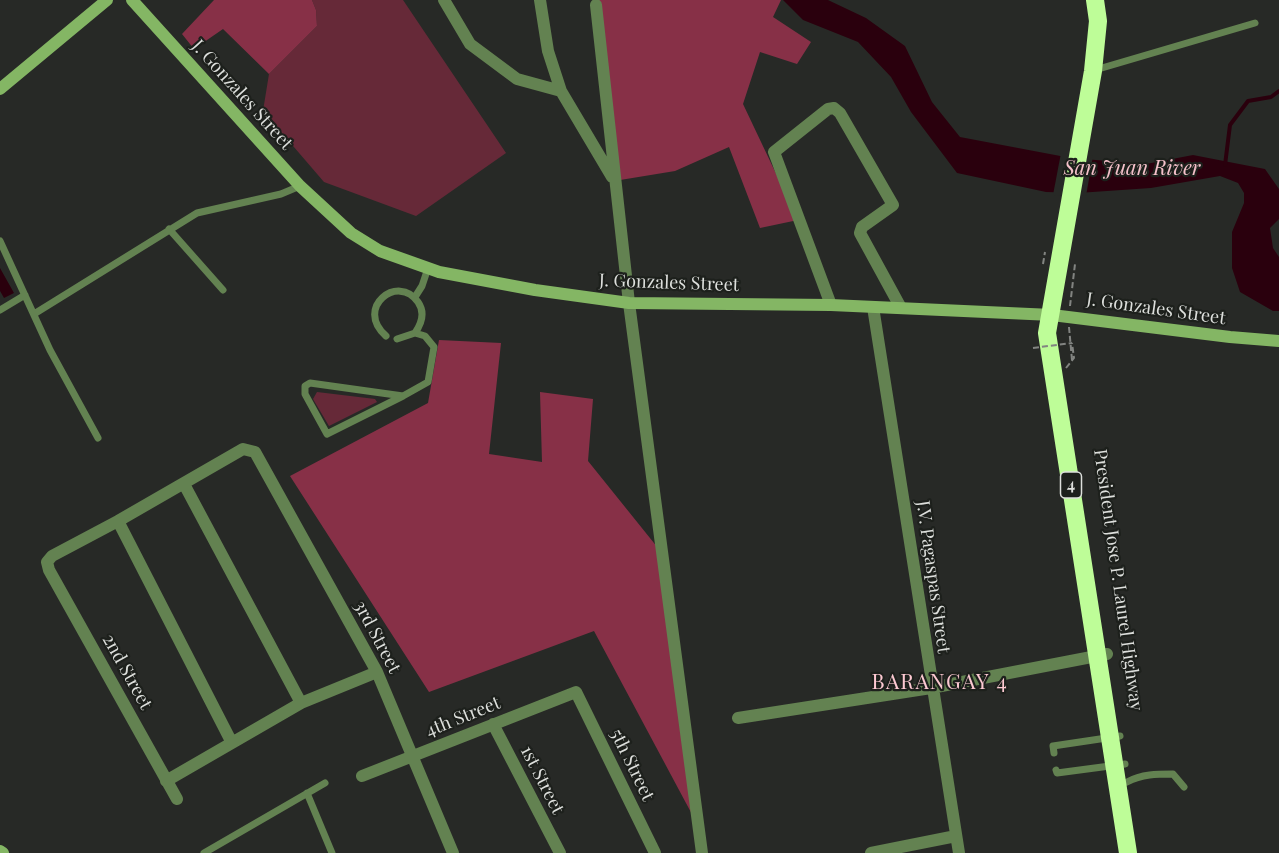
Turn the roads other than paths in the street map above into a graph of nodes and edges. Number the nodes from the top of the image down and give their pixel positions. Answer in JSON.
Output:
{"nodes":[{"id":1,"x":107,"y":0,"type":"edge"},
{"id":2,"x":132,"y":0,"type":"edge"},
{"id":3,"x":444,"y":0,"type":"edge"},
{"id":4,"x":540,"y":0,"type":"edge"},
{"id":5,"x":1095,"y":0,"type":"edge"},
{"id":6,"x":596,"y":5,"type":"dead end"},
{"id":7,"x":1255,"y":23,"type":"dead end"},
{"id":8,"x":1093,"y":71,"type":"junction"},
{"id":9,"x":0,"y":88,"type":"edge"},
{"id":10,"x":561,"y":91,"type":"junction"},
{"id":11,"x":614,"y":181,"type":"junction"},
{"id":12,"x":300,"y":186,"type":"junction"},
{"id":13,"x":169,"y":229,"type":"junction"},
{"id":14,"x":0,"y":241,"type":"edge"},
{"id":15,"x":428,"y":268,"type":"junction"},
{"id":16,"x":223,"y":290,"type":"dead end"},
{"id":17,"x":26,"y":295,"type":"junction"},
{"id":18,"x":415,"y":297,"type":"junction"},
{"id":19,"x":629,"y":303,"type":"junction"},
{"id":20,"x":831,"y":305,"type":"junction"},
{"id":21,"x":873,"y":307,"type":"junction"},
{"id":22,"x":901,"y":308,"type":"junction"},
{"id":23,"x":0,"y":310,"type":"edge"},
{"id":24,"x":34,"y":314,"type":"junction"},
{"id":25,"x":1052,"y":315,"type":"junction"},
{"id":26,"x":415,"y":333,"type":"junction"},
{"id":27,"x":386,"y":336,"type":"dead end"},
{"id":28,"x":397,"y":339,"type":"dead end"},
{"id":29,"x":1279,"y":341,"type":"edge"},
{"id":30,"x":403,"y":396,"type":"junction"},
{"id":31,"x":98,"y":438,"type":"dead end"},
{"id":32,"x":184,"y":484,"type":"junction"},
{"id":33,"x":118,"y":521,"type":"junction"},
{"id":34,"x":1102,"y":655,"type":"junction"},
{"id":35,"x":377,"y":672,"type":"junction"},
{"id":36,"x":931,"y":688,"type":"junction"},
{"id":37,"x":576,"y":692,"type":"joint"},
{"id":38,"x":301,"y":703,"type":"junction"},
{"id":39,"x":738,"y":717,"type":"dead end"},
{"id":40,"x":493,"y":724,"type":"junction"},
{"id":41,"x":1115,"y":737,"type":"junction"},
{"id":42,"x":232,"y":743,"type":"junction"},
{"id":43,"x":1054,"y":753,"type":"dead end"},
{"id":44,"x":414,"y":756,"type":"junction"},
{"id":45,"x":1056,"y":770,"type":"dead end"},
{"id":46,"x":1122,"y":771,"type":"junction"},
{"id":47,"x":362,"y":776,"type":"dead end"},
{"id":48,"x":166,"y":781,"type":"junction"},
{"id":49,"x":324,"y":783,"type":"dead end"},
{"id":50,"x":1184,"y":788,"type":"dead end"},
{"id":51,"x":307,"y":793,"type":"junction"},
{"id":52,"x":177,"y":799,"type":"dead end"},
{"id":53,"x":956,"y":836,"type":"junction"},
{"id":54,"x":204,"y":853,"type":"edge"},
{"id":55,"x":332,"y":853,"type":"edge"},
{"id":56,"x":453,"y":853,"type":"edge"},
{"id":57,"x":560,"y":853,"type":"edge"},
{"id":58,"x":655,"y":853,"type":"edge"},
{"id":59,"x":702,"y":853,"type":"edge"},
{"id":60,"x":871,"y":853,"type":"edge"},
{"id":61,"x":959,"y":853,"type":"edge"},
{"id":62,"x":1128,"y":853,"type":"edge"},
{"id":63,"x":1139,"y":853,"type":"edge"}],
"edges":[{"from":1,"to":9,"type":"main road"},
{"from":2,"to":12,"type":"main road","name":"J. Gonzales Street"},
{"from":3,"to":10,"type":"street"},
{"from":4,"to":10,"type":"street"},
{"from":5,"to":8,"type":"highway","name":"President Jose P. Laurel Highway","number":"4"},
{"from":6,"to":11,"type":"street"},
{"from":7,"to":8,"type":"lane"},
{"from":8,"to":25,"type":"highway","name":"President Jose P. Laurel Highway","number":"4"},
{"from":10,"to":11,"type":"street"},
{"from":11,"to":19,"type":"street"},
{"from":12,"to":13,"type":"lane"},
{"from":12,"to":15,"type":"main road","name":"J. Gonzales Street"},
{"from":13,"to":16,"type":"lane"},
{"from":13,"to":24,"type":"lane"},
{"from":14,"to":17,"type":"lane"},
{"from":15,"to":18,"type":"lane"},
{"from":15,"to":19,"type":"main road","name":"J. Gonzales Street"},
{"from":17,"to":23,"type":"lane"},
{"from":17,"to":24,"type":"lane"},
{"from":18,"to":26,"type":"lane"},
{"from":18,"to":27,"type":"lane"},
{"from":19,"to":20,"type":"main road","name":"J. Gonzales Street"},
{"from":19,"to":59,"type":"street"},
{"from":20,"to":21,"type":"main road","name":"J. Gonzales Street"},
{"from":20,"to":22,"type":"street"},
{"from":21,"to":22,"type":"main road","name":"J. Gonzales Street"},
{"from":21,"to":36,"type":"street","name":"J.V. Pagaspas Street"},
{"from":22,"to":25,"type":"main road","name":"J. Gonzales Street"},
{"from":24,"to":31,"type":"lane"},
{"from":25,"to":29,"type":"main road","name":"J. Gonzales Street"},
{"from":25,"to":34,"type":"highway","name":"President Jose P. Laurel Highway","number":"4"},
{"from":25,"to":34,"type":"highway","name":"President Jose P. Laurel Highway","number":"4"},
{"from":26,"to":28,"type":"lane"},
{"from":26,"to":30,"type":"lane"},
{"from":30,"to":30,"type":"lane"},
{"from":32,"to":33,"type":"street"},
{"from":32,"to":35,"type":"street","name":"3rd Street"},
{"from":32,"to":38,"type":"street"},
{"from":33,"to":42,"type":"street"},
{"from":33,"to":48,"type":"street","name":"2nd Street"},
{"from":34,"to":36,"type":"street"},
{"from":34,"to":41,"type":"highway","name":"President Jose P. Laurel Highway","number":"4"},
{"from":35,"to":38,"type":"street"},
{"from":35,"to":44,"type":"street","name":"3rd Street"},
{"from":36,"to":39,"type":"street"},
{"from":36,"to":53,"type":"street","name":"J.V. Pagaspas Street"},
{"from":37,"to":40,"type":"street","name":"4th Street"},
{"from":37,"to":58,"type":"street","name":"5th Street"},
{"from":38,"to":42,"type":"street"},
{"from":40,"to":44,"type":"street","name":"4th Street"},
{"from":40,"to":57,"type":"street","name":"1st Street"},
{"from":41,"to":43,"type":"lane"},
{"from":41,"to":46,"type":"highway","name":"President Jose P. Laurel Highway","number":"4"},
{"from":42,"to":48,"type":"street"},
{"from":44,"to":47,"type":"street","name":"4th Street"},
{"from":44,"to":56,"type":"street","name":"3rd Street"},
{"from":45,"to":46,"type":"lane"},
{"from":46,"to":50,"type":"lane"},
{"from":46,"to":62,"type":"highway","name":"President Jose P. Laurel Highway","number":"4"},
{"from":46,"to":63,"type":"highway","name":"President Jose P. Laurel Highway","number":"4"},
{"from":48,"to":52,"type":"street","name":"2nd Street"},
{"from":49,"to":51,"type":"lane"},
{"from":51,"to":54,"type":"lane"},
{"from":51,"to":55,"type":"lane"},
{"from":53,"to":60,"type":"street"},
{"from":53,"to":61,"type":"street","name":"J.V. Pagaspas Street"}]}
